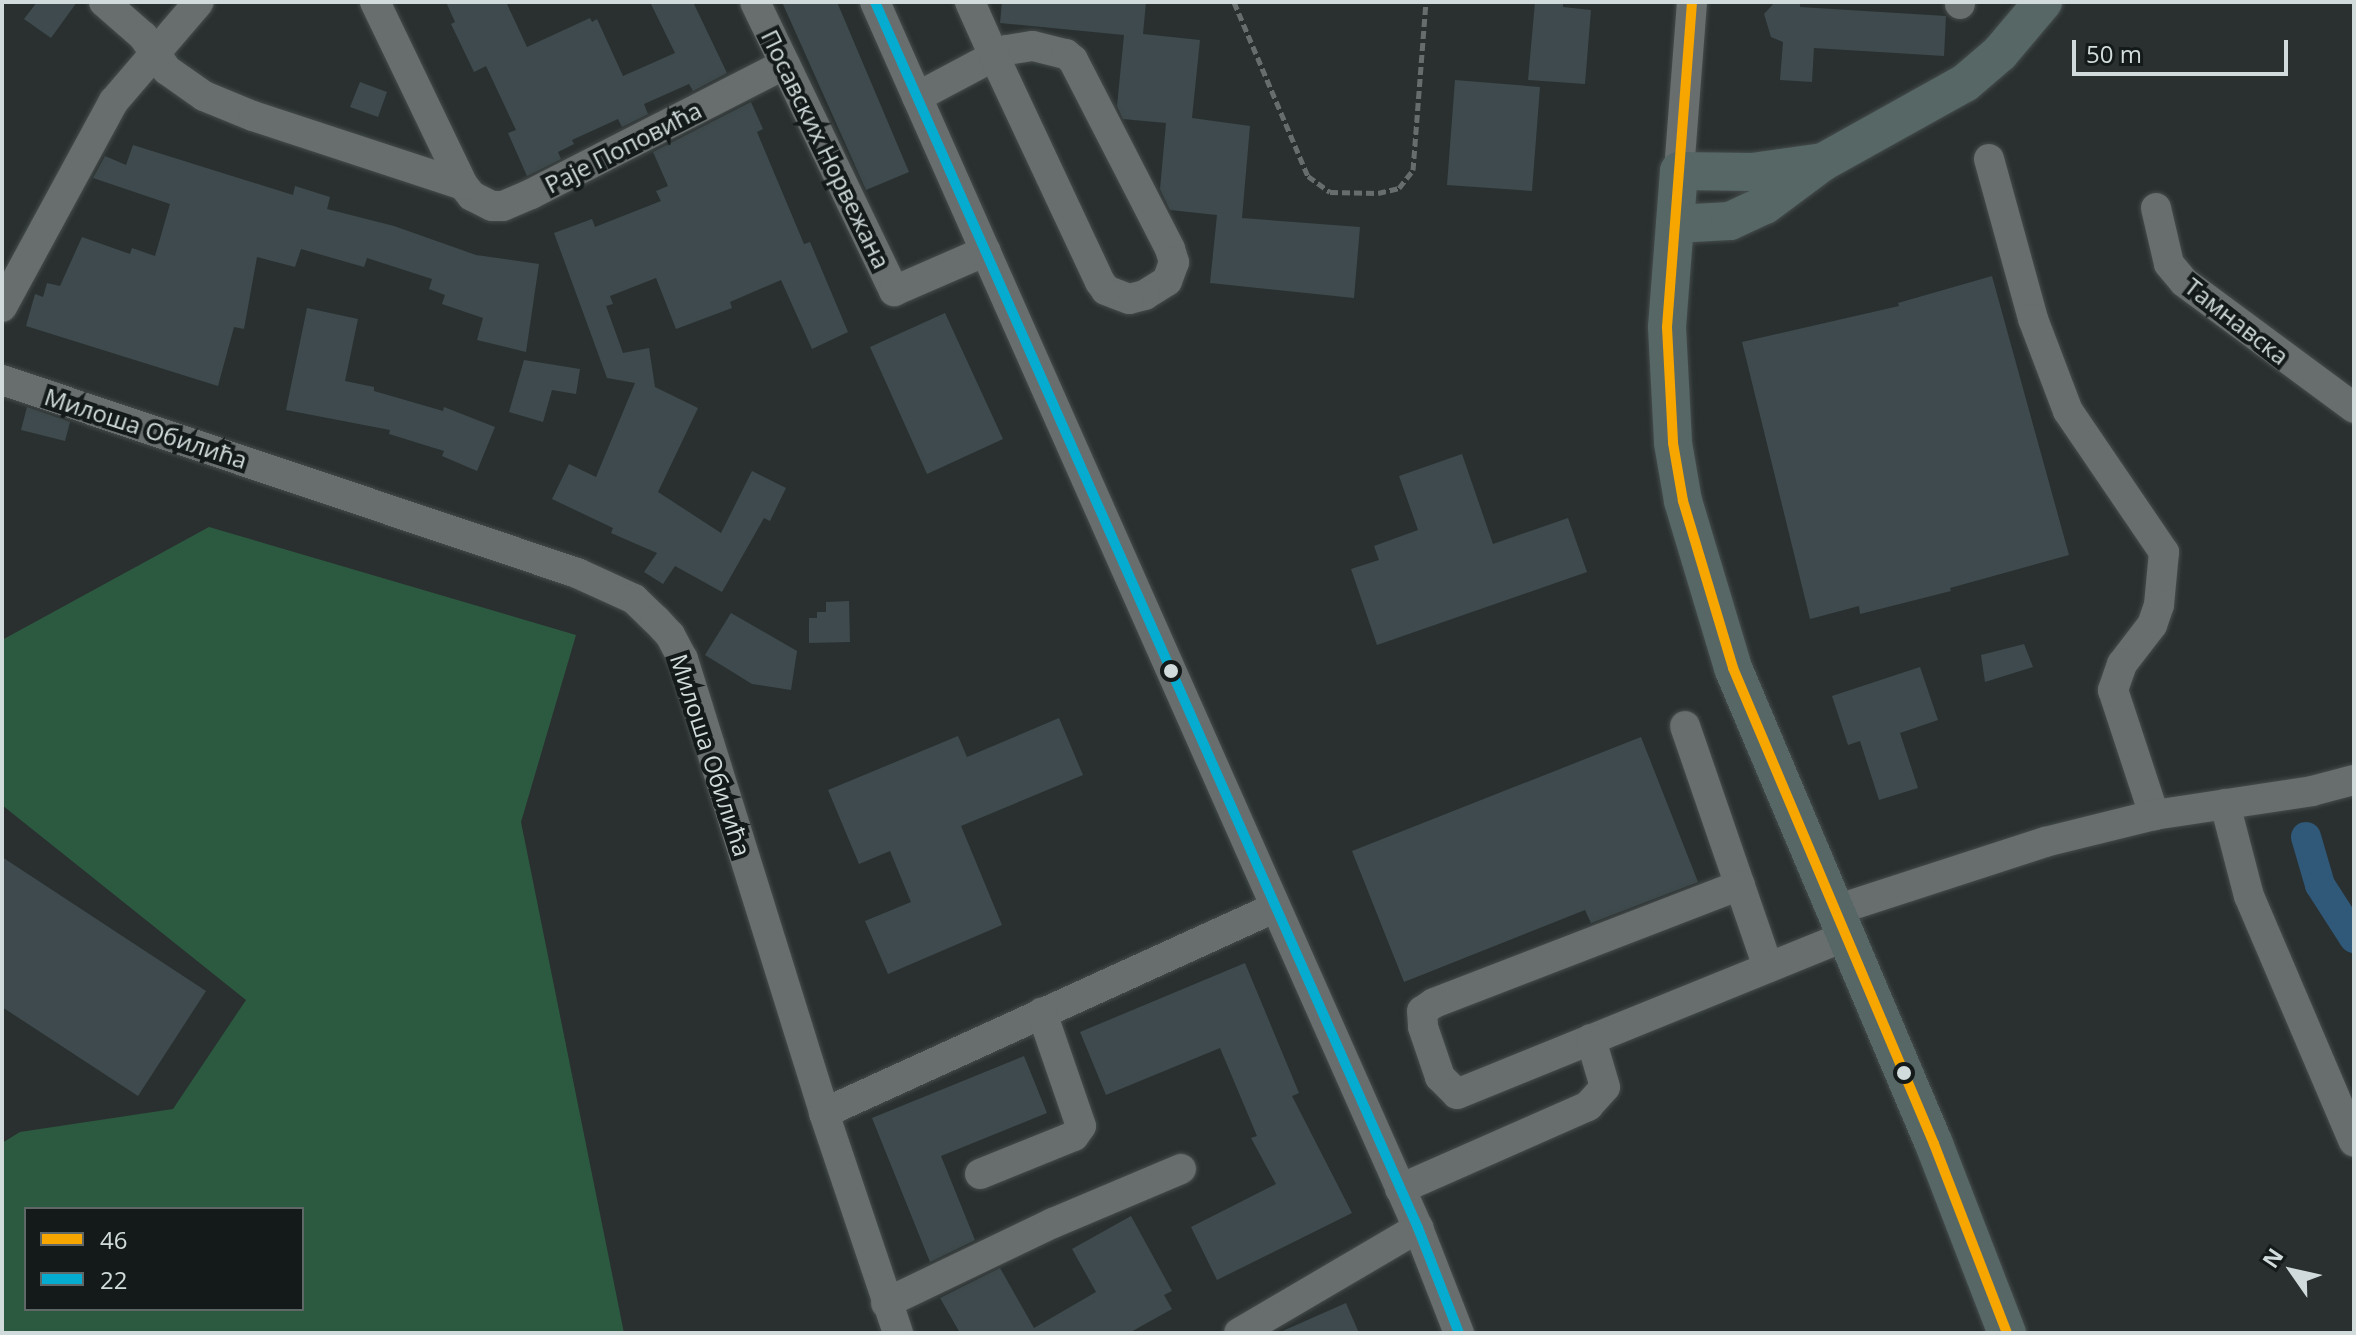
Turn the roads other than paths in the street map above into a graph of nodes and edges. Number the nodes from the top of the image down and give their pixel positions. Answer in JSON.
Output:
{"nodes":[{"id":1,"x":104,"y":2,"type":"edge"},
{"id":2,"x":199,"y":2,"type":"edge"},
{"id":3,"x":375,"y":2,"type":"edge"},
{"id":4,"x":755,"y":2,"type":"edge"},
{"id":5,"x":875,"y":2,"type":"edge"},
{"id":6,"x":970,"y":2,"type":"edge"},
{"id":7,"x":1692,"y":2,"type":"edge"},
{"id":8,"x":2043,"y":2,"type":"edge"},
{"id":9,"x":154,"y":54,"type":"junction"},
{"id":10,"x":994,"y":56,"type":"junction"},
{"id":11,"x":785,"y":64,"type":"junction"},
{"id":12,"x":917,"y":97,"type":"junction"},
{"id":13,"x":1989,"y":159,"type":"dead end"},
{"id":14,"x":1823,"y":162,"type":"junction"},
{"id":15,"x":1679,"y":171,"type":"junction"},
{"id":16,"x":463,"y":185,"type":"junction"},
{"id":17,"x":2156,"y":208,"type":"dead end"},
{"id":18,"x":1675,"y":224,"type":"junction"},
{"id":19,"x":986,"y":251,"type":"junction"},
{"id":20,"x":2,"y":307,"type":"edge"},
{"id":21,"x":2,"y":380,"type":"edge"},
{"id":22,"x":2354,"y":408,"type":"edge"},
{"id":23,"x":1685,"y":726,"type":"dead end"},
{"id":24,"x":2354,"y":780,"type":"edge"},
{"id":25,"x":2225,"y":804,"type":"junction"},
{"id":26,"x":2154,"y":815,"type":"junction"},
{"id":27,"x":1740,"y":885,"type":"junction"},
{"id":28,"x":1273,"y":908,"type":"junction"},
{"id":29,"x":1841,"y":923,"type":"junction"},
{"id":30,"x":1768,"y":967,"type":"junction"},
{"id":31,"x":1042,"y":1013,"type":"junction"},
{"id":32,"x":1591,"y":1039,"type":"junction"},
{"id":33,"x":824,"y":1113,"type":"junction"},
{"id":34,"x":2354,"y":1142,"type":"edge"},
{"id":35,"x":1181,"y":1169,"type":"dead end"},
{"id":36,"x":980,"y":1174,"type":"dead end"},
{"id":37,"x":1400,"y":1189,"type":"junction"},
{"id":38,"x":1418,"y":1228,"type":"junction"},
{"id":39,"x":886,"y":1303,"type":"junction"},
{"id":40,"x":898,"y":1333,"type":"edge"},
{"id":41,"x":1239,"y":1333,"type":"edge"},
{"id":42,"x":1459,"y":1333,"type":"edge"},
{"id":43,"x":2007,"y":1333,"type":"edge"}],
"edges":[{"from":1,"to":9,"type":"street","name":"Раје Поповића"},
{"from":2,"to":9,"type":"street"},
{"from":3,"to":16,"type":"street"},
{"from":4,"to":11,"type":"street","name":"Посавских Норвежана"},
{"from":5,"to":12,"type":"street"},
{"from":6,"to":10,"type":"street"},
{"from":7,"to":15,"type":"street"},
{"from":8,"to":14,"type":"main road"},
{"from":9,"to":16,"type":"street","name":"Раје Поповића"},
{"from":9,"to":20,"type":"street"},
{"from":10,"to":10,"type":"street"},
{"from":10,"to":12,"type":"street"},
{"from":11,"to":16,"type":"street","name":"Раје Поповића"},
{"from":11,"to":19,"type":"street","name":"Посавских Норвежана"},
{"from":12,"to":19,"type":"street"},
{"from":13,"to":26,"type":"street"},
{"from":14,"to":15,"type":"main road"},
{"from":14,"to":18,"type":"main road"},
{"from":15,"to":18,"type":"main road"},
{"from":17,"to":22,"type":"street","name":"Тамнавска"},
{"from":18,"to":29,"type":"main road"},
{"from":19,"to":28,"type":"street"},
{"from":21,"to":33,"type":"street","name":"Милоша Обилића"},
{"from":23,"to":27,"type":"street"},
{"from":24,"to":25,"type":"street"},
{"from":25,"to":26,"type":"street"},
{"from":25,"to":34,"type":"street"},
{"from":26,"to":29,"type":"street"},
{"from":27,"to":30,"type":"street"},
{"from":27,"to":32,"type":"street"},
{"from":28,"to":31,"type":"street"},
{"from":28,"to":37,"type":"street"},
{"from":29,"to":30,"type":"street"},
{"from":29,"to":43,"type":"main road"},
{"from":30,"to":32,"type":"street"},
{"from":31,"to":33,"type":"street"},
{"from":31,"to":36,"type":"street"},
{"from":32,"to":37,"type":"street"},
{"from":33,"to":39,"type":"street","name":"Милоша Обилића"},
{"from":35,"to":39,"type":"street"},
{"from":37,"to":38,"type":"street"},
{"from":38,"to":41,"type":"street"},
{"from":38,"to":42,"type":"street"},
{"from":39,"to":40,"type":"street","name":"Милоша Обилића"}]}
